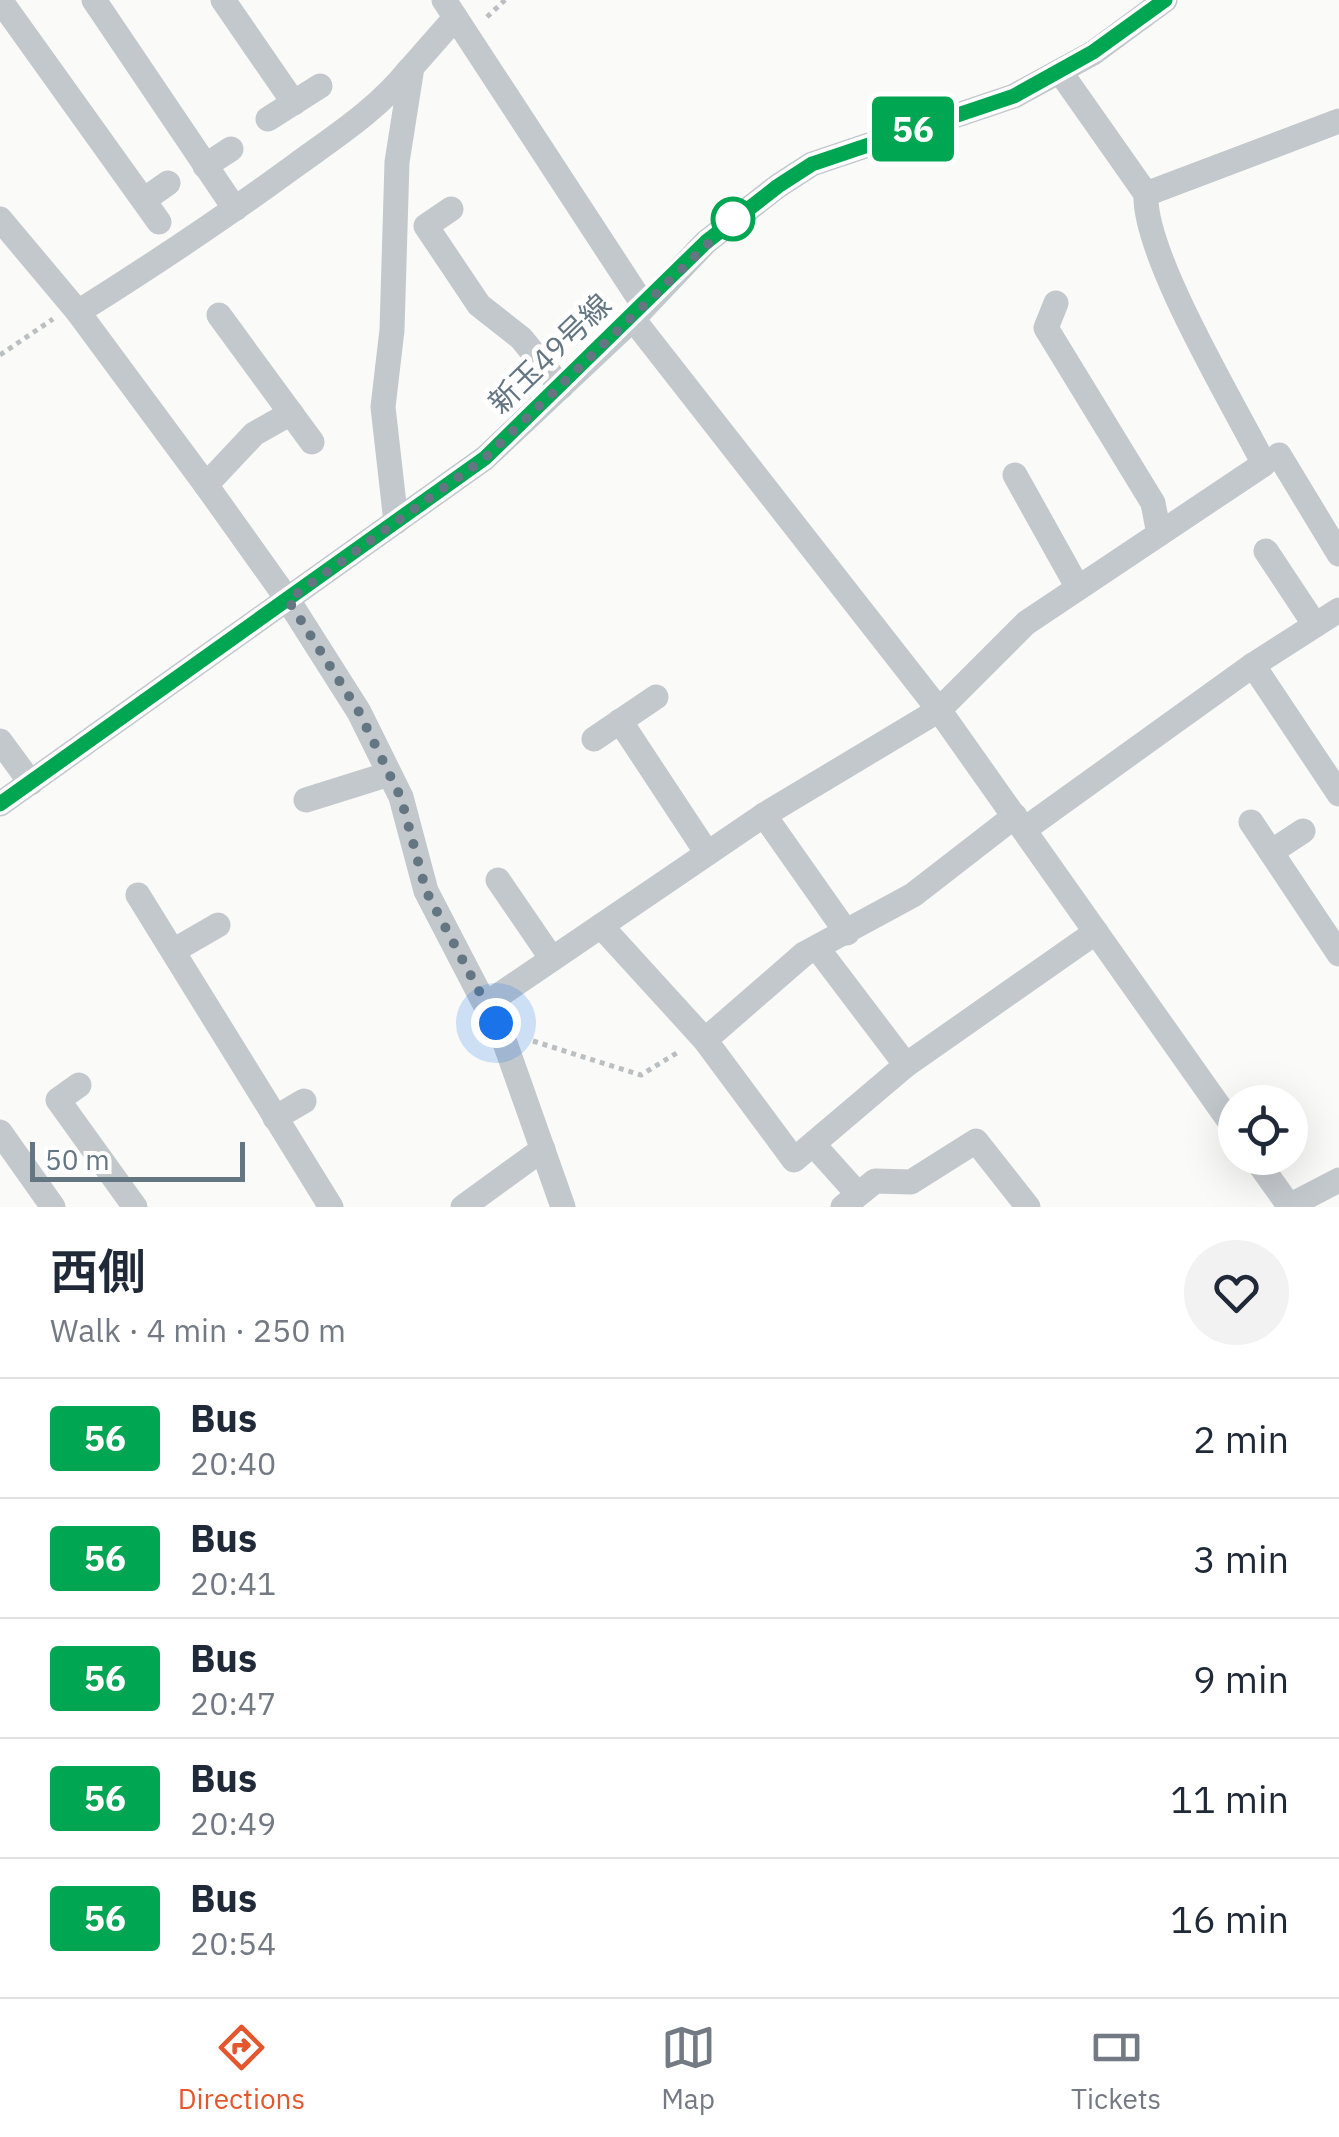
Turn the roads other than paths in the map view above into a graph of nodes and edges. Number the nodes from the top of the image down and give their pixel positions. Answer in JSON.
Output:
{"nodes":[{"id":1,"x":0,"y":0,"type":"edge"},
{"id":2,"x":94,"y":0,"type":"edge"},
{"id":3,"x":223,"y":0,"type":"edge"},
{"id":4,"x":1165,"y":0,"type":"edge"},
{"id":5,"x":450,"y":9,"type":"edge"},
{"id":6,"x":412,"y":66,"type":"junction"},
{"id":7,"x":1061,"y":73,"type":"junction"},
{"id":8,"x":320,"y":86,"type":"dead end"},
{"id":9,"x":294,"y":102,"type":"junction"},
{"id":10,"x":268,"y":119,"type":"dead end"},
{"id":11,"x":1339,"y":122,"type":"edge"},
{"id":12,"x":231,"y":149,"type":"dead end"},
{"id":13,"x":205,"y":166,"type":"junction"},
{"id":14,"x":168,"y":183,"type":"dead end"},
{"id":15,"x":1146,"y":194,"type":"junction"},
{"id":16,"x":144,"y":200,"type":"junction"},
{"id":17,"x":235,"y":209,"type":"junction"},
{"id":18,"x":451,"y":209,"type":"dead end"},
{"id":19,"x":160,"y":222,"type":"dead end"},
{"id":20,"x":5,"y":233,"type":"edge"},
{"id":21,"x":1056,"y":303,"type":"dead end"},
{"id":22,"x":75,"y":309,"type":"junction"},
{"id":23,"x":638,"y":312,"type":"junction"},
{"id":24,"x":219,"y":315,"type":"dead end"},
{"id":25,"x":561,"y":387,"type":"junction"},
{"id":26,"x":291,"y":413,"type":"junction"},
{"id":27,"x":312,"y":442,"type":"dead end"},
{"id":28,"x":1279,"y":455,"type":"dead end"},
{"id":29,"x":1014,"y":475,"type":"dead end"},
{"id":30,"x":206,"y":485,"type":"junction"},
{"id":31,"x":396,"y":522,"type":"junction"},
{"id":32,"x":1159,"y":534,"type":"junction"},
{"id":33,"x":1266,"y":551,"type":"dead end"},
{"id":34,"x":1339,"y":554,"type":"edge"},
{"id":35,"x":1078,"y":588,"type":"junction"},
{"id":36,"x":288,"y":600,"type":"junction"},
{"id":37,"x":1339,"y":610,"type":"edge"},
{"id":38,"x":1316,"y":625,"type":"junction"},
{"id":39,"x":1253,"y":666,"type":"junction"},
{"id":40,"x":656,"y":698,"type":"dead end"},
{"id":41,"x":939,"y":710,"type":"junction"},
{"id":42,"x":620,"y":721,"type":"junction"},
{"id":43,"x":594,"y":739,"type":"dead end"},
{"id":44,"x":0,"y":741,"type":"edge"},
{"id":45,"x":388,"y":774,"type":"junction"},
{"id":46,"x":31,"y":783,"type":"junction"},
{"id":47,"x":1339,"y":794,"type":"edge"},
{"id":48,"x":306,"y":800,"type":"dead end"},
{"id":49,"x":0,"y":804,"type":"edge"},
{"id":50,"x":764,"y":815,"type":"junction"},
{"id":51,"x":1250,"y":822,"type":"dead end"},
{"id":52,"x":1020,"y":823,"type":"junction"},
{"id":53,"x":1303,"y":831,"type":"dead end"},
{"id":54,"x":1271,"y":852,"type":"junction"},
{"id":55,"x":707,"y":854,"type":"junction"},
{"id":56,"x":498,"y":880,"type":"dead end"},
{"id":57,"x":138,"y":895,"type":"dead end"},
{"id":58,"x":218,"y":924,"type":"dead end"},
{"id":59,"x":600,"y":926,"type":"junction"},
{"id":60,"x":1096,"y":932,"type":"junction"},
{"id":61,"x":848,"y":933,"type":"junction"},
{"id":62,"x":818,"y":949,"type":"junction"},
{"id":63,"x":173,"y":951,"type":"junction"},
{"id":64,"x":1339,"y":954,"type":"edge"},
{"id":65,"x":552,"y":959,"type":"junction"},
{"id":66,"x":486,"y":1004,"type":"junction"},
{"id":67,"x":704,"y":1038,"type":"junction"},
{"id":68,"x":906,"y":1065,"type":"junction"},
{"id":69,"x":79,"y":1085,"type":"dead end"},
{"id":70,"x":304,"y":1101,"type":"dead end"},
{"id":71,"x":1218,"y":1105,"type":"edge"},
{"id":72,"x":276,"y":1118,"type":"junction"},
{"id":73,"x":0,"y":1132,"type":"edge"},
{"id":74,"x":812,"y":1144,"type":"junction"},
{"id":75,"x":543,"y":1150,"type":"junction"},
{"id":76,"x":1267,"y":1175,"type":"edge"},
{"id":77,"x":1339,"y":1180,"type":"edge"},
{"id":78,"x":850,"y":1200,"type":"edge"},
{"id":79,"x":53,"y":1207,"type":"edge"},
{"id":80,"x":134,"y":1207,"type":"edge"},
{"id":81,"x":331,"y":1207,"type":"edge"},
{"id":82,"x":463,"y":1207,"type":"edge"},
{"id":83,"x":563,"y":1207,"type":"edge"},
{"id":84,"x":1028,"y":1207,"type":"edge"},
{"id":85,"x":1289,"y":1207,"type":"edge"}],
"edges":[{"from":1,"to":16,"type":"street"},
{"from":2,"to":13,"type":"street"},
{"from":3,"to":9,"type":"street"},
{"from":4,"to":7,"type":"street","name":"新玉49号線"},
{"from":5,"to":6,"type":"street"},
{"from":5,"to":23,"type":"street"},
{"from":6,"to":17,"type":"street"},
{"from":6,"to":31,"type":"street"},
{"from":7,"to":15,"type":"street"},
{"from":7,"to":23,"type":"street","name":"新玉49号線"},
{"from":8,"to":9,"type":"street"},
{"from":9,"to":10,"type":"street"},
{"from":11,"to":15,"type":"street"},
{"from":12,"to":13,"type":"street"},
{"from":13,"to":17,"type":"street"},
{"from":14,"to":16,"type":"street"},
{"from":15,"to":32,"type":"street"},
{"from":16,"to":19,"type":"street"},
{"from":17,"to":22,"type":"street"},
{"from":18,"to":25,"type":"street"},
{"from":20,"to":22,"type":"street"},
{"from":21,"to":32,"type":"street"},
{"from":22,"to":30,"type":"street"},
{"from":23,"to":25,"type":"street","name":"新玉49号線"},
{"from":23,"to":41,"type":"street"},
{"from":24,"to":26,"type":"street"},
{"from":25,"to":31,"type":"street","name":"新玉49号線"},
{"from":26,"to":27,"type":"street"},
{"from":26,"to":30,"type":"street"},
{"from":28,"to":34,"type":"street"},
{"from":29,"to":35,"type":"street"},
{"from":30,"to":36,"type":"street"},
{"from":31,"to":36,"type":"street","name":"新玉49号線"},
{"from":32,"to":35,"type":"street"},
{"from":33,"to":38,"type":"street"},
{"from":35,"to":41,"type":"street"},
{"from":36,"to":45,"type":"street"},
{"from":36,"to":46,"type":"street","name":"新玉49号線"},
{"from":37,"to":38,"type":"street"},
{"from":38,"to":39,"type":"street"},
{"from":39,"to":47,"type":"street"},
{"from":39,"to":52,"type":"street"},
{"from":40,"to":42,"type":"street"},
{"from":41,"to":50,"type":"street"},
{"from":41,"to":52,"type":"street"},
{"from":42,"to":43,"type":"street"},
{"from":42,"to":55,"type":"street"},
{"from":44,"to":46,"type":"street"},
{"from":45,"to":48,"type":"street"},
{"from":45,"to":66,"type":"street"},
{"from":46,"to":49,"type":"street","name":"新玉49号線"},
{"from":50,"to":55,"type":"street"},
{"from":50,"to":61,"type":"street"},
{"from":51,"to":54,"type":"street"},
{"from":52,"to":60,"type":"street"},
{"from":52,"to":61,"type":"street"},
{"from":53,"to":54,"type":"street"},
{"from":54,"to":64,"type":"street"},
{"from":55,"to":59,"type":"street"},
{"from":56,"to":65,"type":"street"},
{"from":57,"to":63,"type":"street"},
{"from":58,"to":63,"type":"street"},
{"from":59,"to":65,"type":"street"},
{"from":59,"to":67,"type":"street"},
{"from":60,"to":68,"type":"street"},
{"from":60,"to":71,"type":"street"},
{"from":61,"to":62,"type":"street"},
{"from":62,"to":67,"type":"street"},
{"from":62,"to":68,"type":"street"},
{"from":63,"to":72,"type":"street"},
{"from":65,"to":66,"type":"street"},
{"from":66,"to":75,"type":"street"},
{"from":67,"to":74,"type":"street"},
{"from":68,"to":74,"type":"street"},
{"from":69,"to":80,"type":"street"},
{"from":70,"to":72,"type":"street"},
{"from":72,"to":81,"type":"street"},
{"from":73,"to":79,"type":"street"},
{"from":74,"to":78,"type":"street"},
{"from":75,"to":82,"type":"street"},
{"from":75,"to":83,"type":"street"},
{"from":76,"to":85,"type":"street"},
{"from":77,"to":85,"type":"street"},
{"from":78,"to":84,"type":"street"}]}
